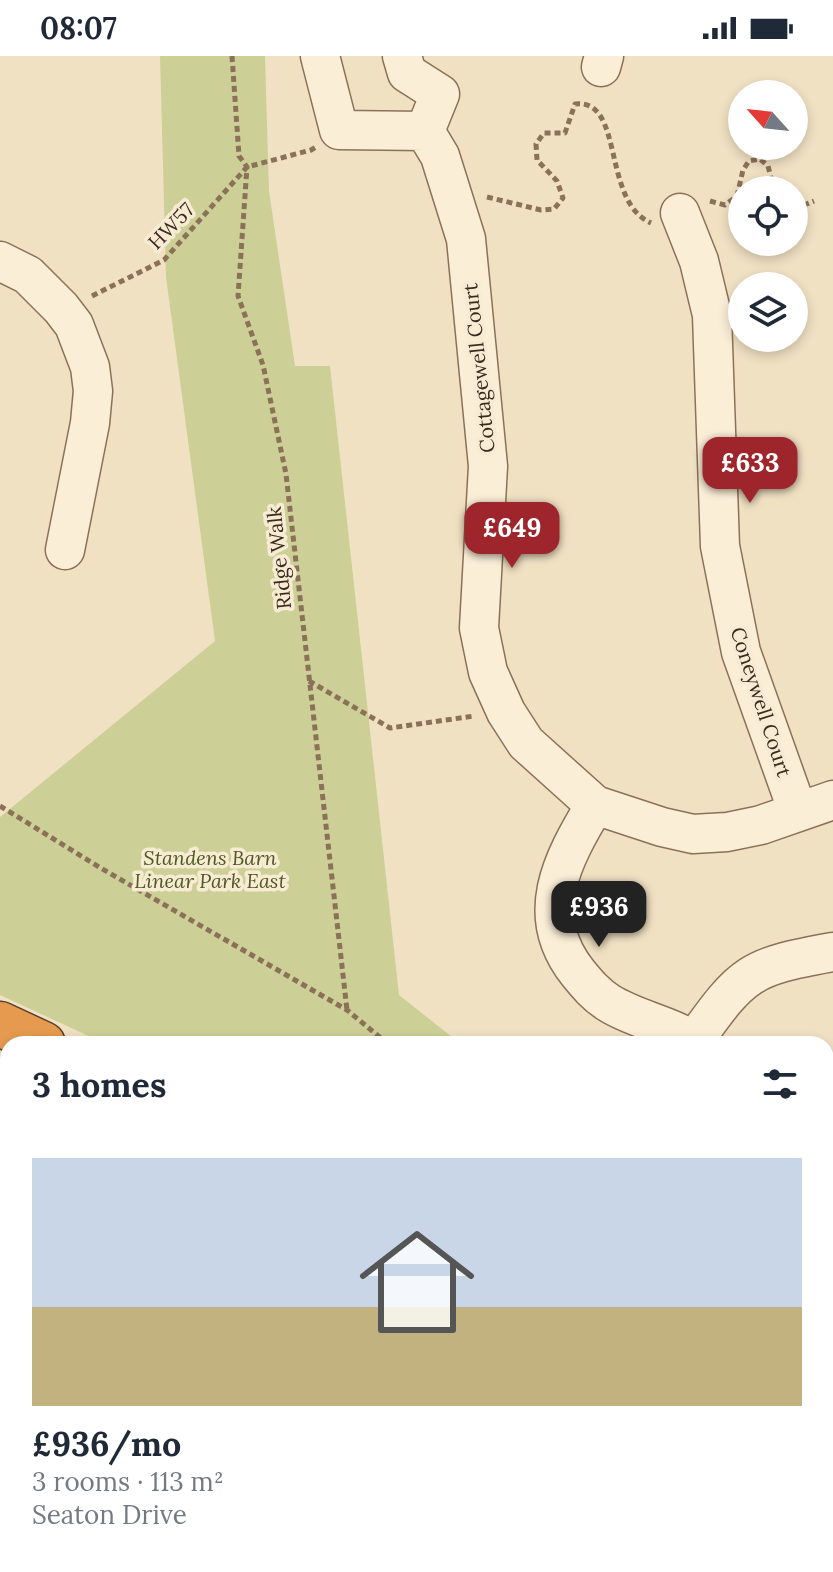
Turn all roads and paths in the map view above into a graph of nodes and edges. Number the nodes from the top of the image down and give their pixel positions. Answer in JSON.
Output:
{"nodes":[{"id":1,"x":232,"y":56,"type":"edge"},
{"id":2,"x":320,"y":56,"type":"edge"},
{"id":3,"x":402,"y":56,"type":"edge"},
{"id":4,"x":339,"y":130,"type":"junction"},
{"id":5,"x":425,"y":131,"type":"junction"},
{"id":6,"x":247,"y":167,"type":"junction"},
{"id":7,"x":742,"y":176,"type":"edge"},
{"id":8,"x":770,"y":176,"type":"edge"},
{"id":9,"x":483,"y":195,"type":"dead end"},
{"id":10,"x":814,"y":201,"type":"dead end"},
{"id":11,"x":728,"y":203,"type":"edge"},
{"id":12,"x":808,"y":203,"type":"edge"},
{"id":13,"x":680,"y":213,"type":"junction"},
{"id":14,"x":0,"y":261,"type":"edge"},
{"id":15,"x":61,"y":308,"type":"junction"},
{"id":16,"x":65,"y":550,"type":"dead end"},
{"id":17,"x":309,"y":680,"type":"junction"},
{"id":18,"x":506,"y":712,"type":"junction"},
{"id":19,"x":833,"y":800,"type":"edge"},
{"id":20,"x":595,"y":805,"type":"junction"},
{"id":21,"x":0,"y":806,"type":"edge"},
{"id":22,"x":798,"y":812,"type":"junction"},
{"id":23,"x":833,"y":952,"type":"edge"},
{"id":24,"x":347,"y":1010,"type":"junction"},
{"id":25,"x":0,"y":1024,"type":"edge"},
{"id":26,"x":26,"y":1036,"type":"edge"},
{"id":27,"x":378,"y":1036,"type":"edge"},
{"id":28,"x":683,"y":1036,"type":"edge"},
{"id":29,"x":700,"y":1036,"type":"edge"}],
"edges":[{"from":1,"to":6,"type":"path","name":"Ridge Walk"},
{"from":2,"to":4,"type":"street"},
{"from":3,"to":5,"type":"street"},
{"from":4,"to":5,"type":"street"},
{"from":4,"to":6,"type":"path"},
{"from":5,"to":18,"type":"street","name":"Cottagewell Court"},
{"from":6,"to":15,"type":"path","name":"HW57"},
{"from":6,"to":17,"type":"path","name":"Ridge Walk"},
{"from":7,"to":8,"type":"path"},
{"from":9,"to":13,"type":"path"},
{"from":10,"to":12,"type":"path"},
{"from":11,"to":13,"type":"path"},
{"from":13,"to":22,"type":"street","name":"Coneywell Court"},
{"from":14,"to":15,"type":"street"},
{"from":15,"to":16,"type":"street"},
{"from":17,"to":18,"type":"path"},
{"from":17,"to":24,"type":"path","name":"Ridge Walk"},
{"from":18,"to":20,"type":"street","name":"Cottagewell Court"},
{"from":19,"to":22,"type":"street","name":"Cottagewell Court"},
{"from":20,"to":22,"type":"street","name":"Cottagewell Court"},
{"from":20,"to":28,"type":"street"},
{"from":21,"to":24,"type":"path"},
{"from":23,"to":29,"type":"street"},
{"from":24,"to":27,"type":"path"},
{"from":25,"to":26,"type":"highway"}]}
